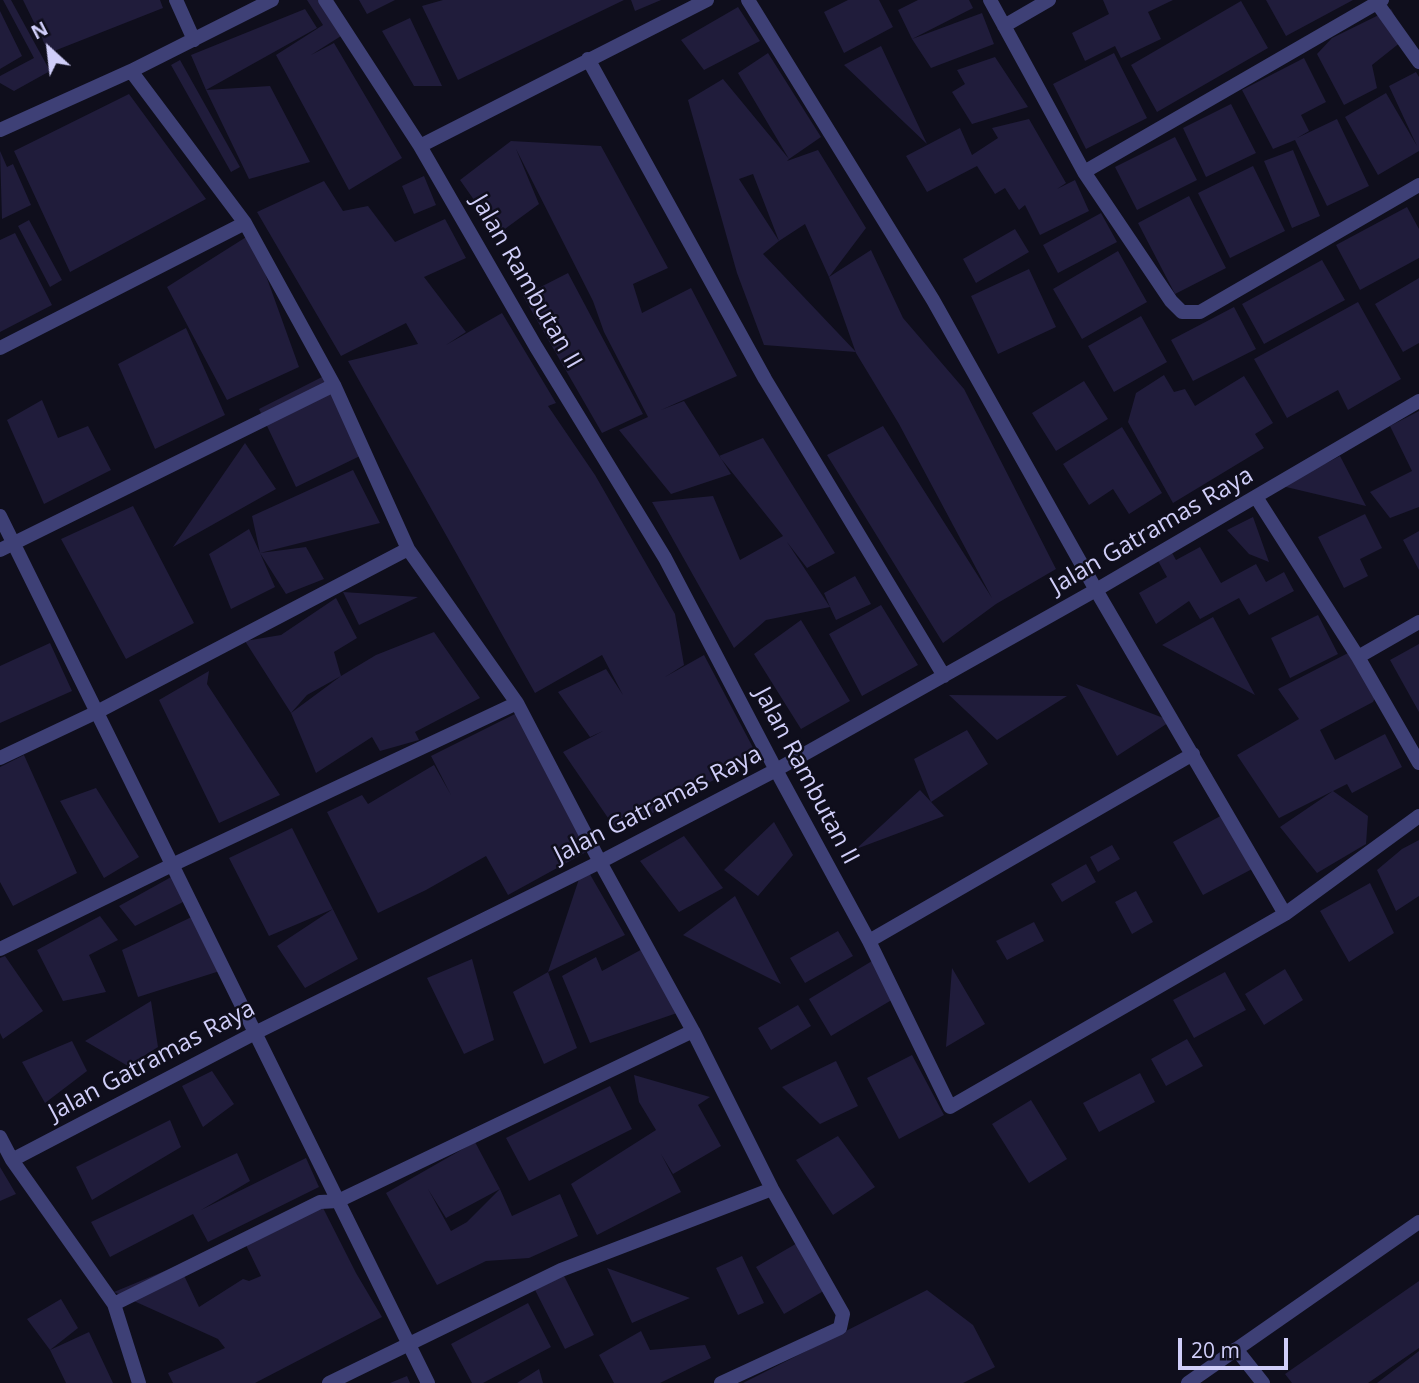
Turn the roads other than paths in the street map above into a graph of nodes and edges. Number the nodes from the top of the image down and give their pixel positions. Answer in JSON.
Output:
{"nodes":[{"id":1,"x":176,"y":0,"type":"edge"},
{"id":2,"x":272,"y":0,"type":"edge"},
{"id":3,"x":325,"y":0,"type":"edge"},
{"id":4,"x":707,"y":0,"type":"edge"},
{"id":5,"x":748,"y":0,"type":"edge"},
{"id":6,"x":990,"y":0,"type":"edge"},
{"id":7,"x":1049,"y":0,"type":"edge"},
{"id":8,"x":1380,"y":1,"type":"edge"},
{"id":9,"x":1004,"y":26,"type":"junction"},
{"id":10,"x":194,"y":40,"type":"junction"},
{"id":11,"x":588,"y":59,"type":"junction"},
{"id":12,"x":1419,"y":62,"type":"edge"},
{"id":13,"x":131,"y":71,"type":"junction"},
{"id":14,"x":0,"y":130,"type":"edge"},
{"id":15,"x":420,"y":146,"type":"junction"},
{"id":16,"x":1084,"y":172,"type":"junction"},
{"id":17,"x":1419,"y":185,"type":"edge"},
{"id":18,"x":245,"y":223,"type":"junction"},
{"id":19,"x":0,"y":348,"type":"edge"},
{"id":20,"x":334,"y":384,"type":"junction"},
{"id":21,"x":1419,"y":401,"type":"edge"},
{"id":22,"x":1256,"y":497,"type":"junction"},
{"id":23,"x":0,"y":516,"type":"edge"},
{"id":24,"x":7,"y":547,"type":"edge"},
{"id":25,"x":408,"y":549,"type":"junction"},
{"id":26,"x":1096,"y":590,"type":"junction"},
{"id":27,"x":1419,"y":622,"type":"edge"},
{"id":28,"x":1358,"y":657,"type":"junction"},
{"id":29,"x":944,"y":676,"type":"junction"},
{"id":30,"x":517,"y":703,"type":"junction"},
{"id":31,"x":97,"y":712,"type":"junction"},
{"id":32,"x":1193,"y":754,"type":"junction"},
{"id":33,"x":0,"y":758,"type":"edge"},
{"id":34,"x":1419,"y":763,"type":"edge"},
{"id":35,"x":776,"y":770,"type":"junction"},
{"id":36,"x":1419,"y":816,"type":"edge"},
{"id":37,"x":600,"y":862,"type":"junction"},
{"id":38,"x":172,"y":864,"type":"junction"},
{"id":39,"x":1285,"y":914,"type":"junction"},
{"id":40,"x":869,"y":941,"type":"junction"},
{"id":41,"x":0,"y":949,"type":"edge"},
{"id":42,"x":693,"y":1031,"type":"junction"},
{"id":43,"x":255,"y":1033,"type":"junction"},
{"id":44,"x":0,"y":1137,"type":"edge"},
{"id":45,"x":12,"y":1160,"type":"junction"},
{"id":46,"x":772,"y":1189,"type":"junction"},
{"id":47,"x":338,"y":1201,"type":"junction"},
{"id":48,"x":1419,"y":1222,"type":"edge"},
{"id":49,"x":114,"y":1304,"type":"junction"},
{"id":50,"x":409,"y":1344,"type":"junction"},
{"id":51,"x":1236,"y":1349,"type":"junction"},
{"id":52,"x":139,"y":1383,"type":"edge"},
{"id":53,"x":329,"y":1383,"type":"edge"},
{"id":54,"x":428,"y":1383,"type":"edge"},
{"id":55,"x":721,"y":1383,"type":"edge"},
{"id":56,"x":1188,"y":1383,"type":"edge"},
{"id":57,"x":1263,"y":1383,"type":"edge"}],
"edges":[{"from":1,"to":10,"type":"street"},
{"from":2,"to":10,"type":"street"},
{"from":3,"to":15,"type":"street","name":"Jalan Rambutan II"},
{"from":4,"to":11,"type":"street"},
{"from":5,"to":26,"type":"street"},
{"from":6,"to":9,"type":"street"},
{"from":7,"to":9,"type":"street"},
{"from":8,"to":12,"type":"street"},
{"from":8,"to":16,"type":"street"},
{"from":9,"to":16,"type":"street"},
{"from":10,"to":13,"type":"street"},
{"from":11,"to":15,"type":"street"},
{"from":11,"to":29,"type":"street"},
{"from":13,"to":14,"type":"street"},
{"from":13,"to":18,"type":"street"},
{"from":15,"to":35,"type":"street","name":"Jalan Rambutan II"},
{"from":16,"to":17,"type":"street"},
{"from":18,"to":19,"type":"street"},
{"from":18,"to":20,"type":"street"},
{"from":20,"to":24,"type":"street"},
{"from":20,"to":25,"type":"street"},
{"from":21,"to":22,"type":"street","name":"Jalan Gatramas Raya"},
{"from":22,"to":26,"type":"street","name":"Jalan Gatramas Raya"},
{"from":22,"to":28,"type":"street"},
{"from":23,"to":24,"type":"street"},
{"from":24,"to":31,"type":"street"},
{"from":25,"to":30,"type":"street"},
{"from":25,"to":31,"type":"street"},
{"from":26,"to":29,"type":"street","name":"Jalan Gatramas Raya"},
{"from":26,"to":32,"type":"street"},
{"from":27,"to":28,"type":"street"},
{"from":28,"to":34,"type":"street"},
{"from":29,"to":35,"type":"street","name":"Jalan Gatramas Raya"},
{"from":30,"to":37,"type":"street"},
{"from":30,"to":38,"type":"street"},
{"from":31,"to":33,"type":"street"},
{"from":31,"to":38,"type":"street"},
{"from":32,"to":39,"type":"street"},
{"from":32,"to":40,"type":"street"},
{"from":35,"to":37,"type":"street","name":"Jalan Gatramas Raya"},
{"from":35,"to":40,"type":"street","name":"Jalan Rambutan II"},
{"from":36,"to":39,"type":"street","name":"Jalan Rambutan II"},
{"from":37,"to":42,"type":"street"},
{"from":37,"to":43,"type":"street","name":"Jalan Gatramas Raya"},
{"from":38,"to":41,"type":"street"},
{"from":38,"to":43,"type":"street"},
{"from":39,"to":40,"type":"street","name":"Jalan Rambutan II"},
{"from":42,"to":46,"type":"street"},
{"from":42,"to":47,"type":"street"},
{"from":43,"to":45,"type":"street","name":"Jalan Gatramas Raya"},
{"from":43,"to":47,"type":"street"},
{"from":44,"to":45,"type":"street"},
{"from":45,"to":49,"type":"street"},
{"from":46,"to":50,"type":"street"},
{"from":46,"to":55,"type":"street"},
{"from":47,"to":49,"type":"street"},
{"from":47,"to":50,"type":"street"},
{"from":48,"to":51,"type":"street"},
{"from":49,"to":52,"type":"street"},
{"from":50,"to":53,"type":"street"},
{"from":50,"to":54,"type":"street"},
{"from":51,"to":56,"type":"street"},
{"from":51,"to":57,"type":"street"}]}
